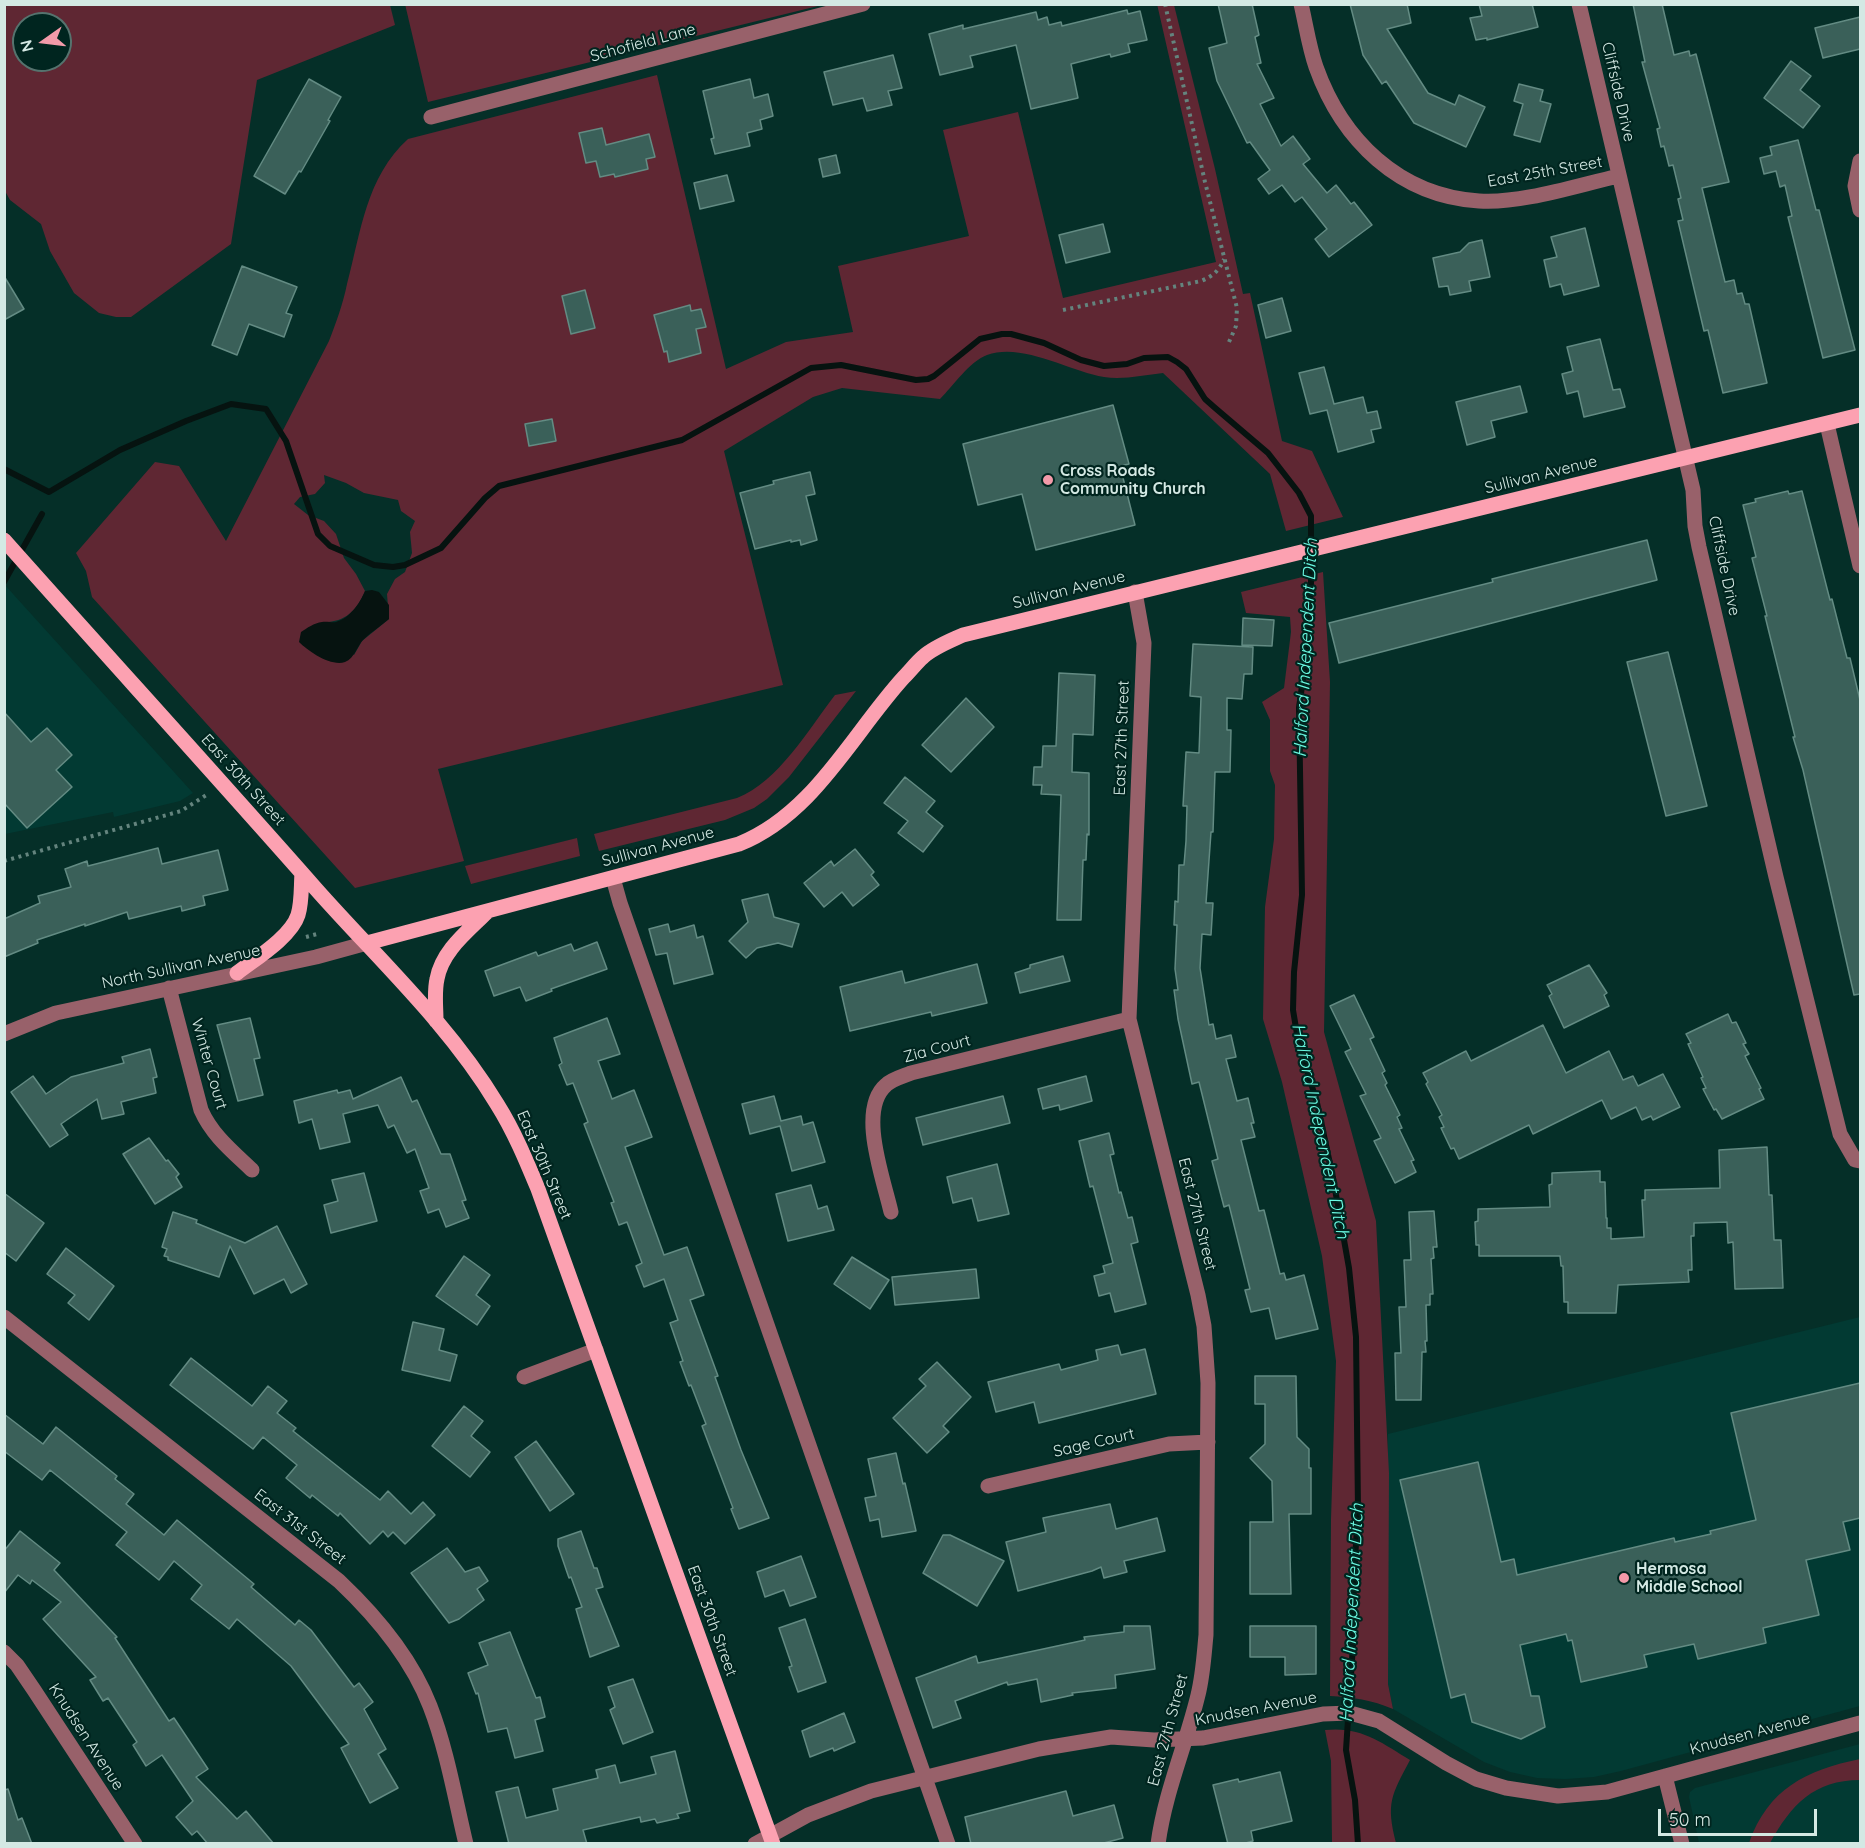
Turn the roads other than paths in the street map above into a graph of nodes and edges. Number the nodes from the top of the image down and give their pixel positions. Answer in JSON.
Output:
{"nodes":[{"id":1,"x":863,"y":4,"type":"edge"},
{"id":2,"x":1301,"y":4,"type":"edge"},
{"id":3,"x":1579,"y":4,"type":"edge"},
{"id":4,"x":431,"y":117,"type":"dead end"},
{"id":5,"x":1860,"y":161,"type":"edge"},
{"id":6,"x":1619,"y":176,"type":"junction"},
{"id":7,"x":1860,"y":210,"type":"edge"},
{"id":8,"x":1860,"y":415,"type":"edge"},
{"id":9,"x":1827,"y":424,"type":"junction"},
{"id":10,"x":1685,"y":458,"type":"junction"},
{"id":11,"x":4,"y":540,"type":"edge"},
{"id":12,"x":1860,"y":566,"type":"edge"},
{"id":13,"x":1136,"y":592,"type":"junction"},
{"id":14,"x":302,"y":873,"type":"junction"},
{"id":15,"x":612,"y":878,"type":"junction"},
{"id":16,"x":488,"y":911,"type":"junction"},
{"id":17,"x":367,"y":943,"type":"junction"},
{"id":18,"x":237,"y":974,"type":"junction"},
{"id":19,"x":169,"y":988,"type":"junction"},
{"id":20,"x":1129,"y":1019,"type":"junction"},
{"id":21,"x":436,"y":1021,"type":"junction"},
{"id":22,"x":4,"y":1034,"type":"edge"},
{"id":23,"x":1860,"y":1161,"type":"edge"},
{"id":24,"x":252,"y":1170,"type":"dead end"},
{"id":25,"x":891,"y":1212,"type":"dead end"},
{"id":26,"x":4,"y":1317,"type":"edge"},
{"id":27,"x":596,"y":1350,"type":"junction"},
{"id":28,"x":524,"y":1377,"type":"dead end"},
{"id":29,"x":1208,"y":1442,"type":"junction"},
{"id":30,"x":988,"y":1486,"type":"dead end"},
{"id":31,"x":4,"y":1652,"type":"edge"},
{"id":32,"x":1860,"y":1723,"type":"edge"},
{"id":33,"x":1184,"y":1740,"type":"junction"},
{"id":34,"x":926,"y":1776,"type":"junction"},
{"id":35,"x":1665,"y":1776,"type":"junction"},
{"id":36,"x":772,"y":1840,"type":"edge"},
{"id":37,"x":135,"y":1844,"type":"edge"},
{"id":38,"x":466,"y":1844,"type":"edge"},
{"id":39,"x":755,"y":1844,"type":"edge"},
{"id":40,"x":948,"y":1844,"type":"edge"},
{"id":41,"x":1158,"y":1844,"type":"edge"},
{"id":42,"x":1682,"y":1844,"type":"edge"}],
"edges":[{"from":1,"to":4,"type":"street","name":"Schofield Lane"},
{"from":2,"to":6,"type":"street","name":"East 25th Street"},
{"from":3,"to":6,"type":"street","name":"Cliffside Drive"},
{"from":5,"to":7,"type":"street"},
{"from":6,"to":10,"type":"street","name":"Cliffside Drive"},
{"from":8,"to":9,"type":"main road","name":"Sullivan Avenue"},
{"from":9,"to":10,"type":"main road","name":"Sullivan Avenue"},
{"from":9,"to":12,"type":"street"},
{"from":10,"to":13,"type":"main road","name":"Sullivan Avenue"},
{"from":10,"to":23,"type":"street","name":"Cliffside Drive"},
{"from":11,"to":14,"type":"main road","name":"East 30th Street"},
{"from":13,"to":15,"type":"main road","name":"Sullivan Avenue"},
{"from":13,"to":20,"type":"street","name":"East 27th Street"},
{"from":14,"to":17,"type":"main road","name":"East 30th Street"},
{"from":14,"to":18,"type":"main road"},
{"from":15,"to":16,"type":"main road","name":"Sullivan Avenue"},
{"from":15,"to":34,"type":"street"},
{"from":16,"to":17,"type":"main road","name":"Sullivan Avenue"},
{"from":16,"to":21,"type":"main road"},
{"from":17,"to":18,"type":"street","name":"North Sullivan Avenue"},
{"from":17,"to":21,"type":"main road","name":"East 30th Street"},
{"from":18,"to":19,"type":"street","name":"North Sullivan Avenue"},
{"from":19,"to":22,"type":"street","name":"North Sullivan Avenue"},
{"from":19,"to":24,"type":"street","name":"Winter Court"},
{"from":20,"to":25,"type":"street","name":"Zia Court"},
{"from":20,"to":29,"type":"street","name":"East 27th Street"},
{"from":21,"to":27,"type":"main road","name":"East 30th Street"},
{"from":26,"to":38,"type":"street","name":"East 31st Street"},
{"from":27,"to":28,"type":"street"},
{"from":27,"to":36,"type":"main road","name":"East 30th Street"},
{"from":29,"to":30,"type":"street","name":"Sage Court"},
{"from":29,"to":33,"type":"street","name":"East 27th Street"},
{"from":31,"to":37,"type":"street","name":"Knudsen Avenue"},
{"from":32,"to":35,"type":"street","name":"Knudsen Avenue"},
{"from":33,"to":34,"type":"street","name":"Knudsen Avenue"},
{"from":33,"to":35,"type":"street","name":"Knudsen Avenue"},
{"from":33,"to":41,"type":"street","name":"East 27th Street"},
{"from":34,"to":36,"type":"street","name":"Knudsen Avenue"},
{"from":34,"to":40,"type":"street"},
{"from":35,"to":42,"type":"street"},
{"from":36,"to":39,"type":"street","name":"Knudsen Avenue"}]}
